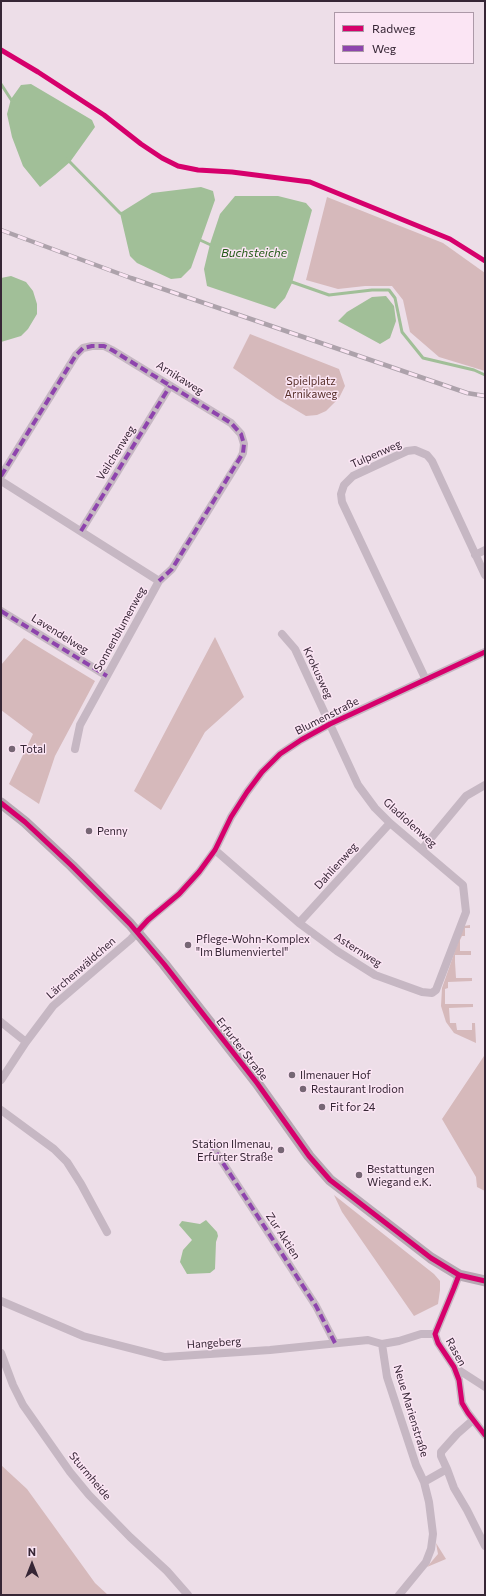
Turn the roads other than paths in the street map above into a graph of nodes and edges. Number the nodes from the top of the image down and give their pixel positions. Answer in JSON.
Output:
{"nodes":[{"id":1,"x":170,"y":386,"type":"junction"},
{"id":2,"x":1,"y":476,"type":"edge"},
{"id":3,"x":1,"y":481,"type":"edge"},
{"id":4,"x":81,"y":531,"type":"junction"},
{"id":5,"x":485,"y":550,"type":"edge"},
{"id":6,"x":475,"y":555,"type":"junction"},
{"id":7,"x":485,"y":575,"type":"edge"},
{"id":8,"x":159,"y":581,"type":"junction"},
{"id":9,"x":1,"y":611,"type":"edge"},
{"id":10,"x":282,"y":634,"type":"dead end"},
{"id":11,"x":485,"y":652,"type":"edge"},
{"id":12,"x":107,"y":676,"type":"junction"},
{"id":13,"x":426,"y":680,"type":"junction"},
{"id":14,"x":330,"y":724,"type":"junction"},
{"id":15,"x":75,"y":749,"type":"dead end"},
{"id":16,"x":485,"y":786,"type":"edge"},
{"id":17,"x":1,"y":803,"type":"edge"},
{"id":18,"x":390,"y":823,"type":"junction"},
{"id":19,"x":422,"y":849,"type":"junction"},
{"id":20,"x":215,"y":850,"type":"junction"},
{"id":21,"x":466,"y":912,"type":"joint"},
{"id":22,"x":299,"y":923,"type":"junction"},
{"id":23,"x":137,"y":932,"type":"junction"},
{"id":24,"x":1,"y":1022,"type":"edge"},
{"id":25,"x":26,"y":1042,"type":"junction"},
{"id":26,"x":1,"y":1080,"type":"edge"},
{"id":27,"x":1,"y":1110,"type":"edge"},
{"id":28,"x":210,"y":1144,"type":"dead end"},
{"id":29,"x":107,"y":1232,"type":"dead end"},
{"id":30,"x":459,"y":1275,"type":"junction"},
{"id":31,"x":485,"y":1281,"type":"edge"},
{"id":32,"x":1,"y":1301,"type":"edge"},
{"id":33,"x":435,"y":1334,"type":"junction"},
{"id":34,"x":335,"y":1343,"type":"junction"},
{"id":35,"x":382,"y":1344,"type":"junction"},
{"id":36,"x":1,"y":1353,"type":"edge"},
{"id":37,"x":454,"y":1367,"type":"junction"},
{"id":38,"x":485,"y":1387,"type":"edge"},
{"id":39,"x":474,"y":1420,"type":"junction"},
{"id":40,"x":485,"y":1435,"type":"edge"},
{"id":41,"x":447,"y":1469,"type":"junction"},
{"id":42,"x":424,"y":1482,"type":"junction"},
{"id":43,"x":485,"y":1546,"type":"edge"},
{"id":44,"x":188,"y":1595,"type":"edge"},
{"id":45,"x":399,"y":1595,"type":"edge"}],
"edges":[{"from":1,"to":2,"type":"street","name":"Arnikaweg"},
{"from":1,"to":4,"type":"street","name":"Veilchenweg"},
{"from":1,"to":8,"type":"street","name":"Arnikaweg"},
{"from":3,"to":4,"type":"street","name":"Sonnenblumenweg"},
{"from":4,"to":8,"type":"street","name":"Sonnenblumenweg"},
{"from":5,"to":6,"type":"street"},
{"from":6,"to":7,"type":"street","name":"Tulpenweg"},
{"from":6,"to":13,"type":"street","name":"Tulpenweg"},
{"from":8,"to":12,"type":"street","name":"Sonnenblumenweg"},
{"from":9,"to":12,"type":"street","name":"Lavendelweg"},
{"from":10,"to":14,"type":"street","name":"Krokusweg"},
{"from":11,"to":13,"type":"street","name":"Blumenstraße"},
{"from":12,"to":15,"type":"street","name":"Sonnenblumenweg"},
{"from":13,"to":14,"type":"street","name":"Blumenstraße"},
{"from":14,"to":18,"type":"street","name":"Gladiolenweg"},
{"from":14,"to":20,"type":"street","name":"Blumenstraße"},
{"from":16,"to":19,"type":"street"},
{"from":17,"to":23,"type":"main road","name":"Erfurter Straße"},
{"from":18,"to":19,"type":"street","name":"Gladiolenweg"},
{"from":18,"to":22,"type":"street","name":"Dahlienweg"},
{"from":19,"to":21,"type":"street","name":"Gladiolenweg"},
{"from":20,"to":22,"type":"street","name":"Asternweg"},
{"from":20,"to":23,"type":"street","name":"Blumenstraße"},
{"from":21,"to":22,"type":"street","name":"Asternweg"},
{"from":23,"to":25,"type":"street","name":"Lärchenwäldchen"},
{"from":23,"to":30,"type":"main road","name":"Erfurter Straße"},
{"from":24,"to":25,"type":"street"},
{"from":25,"to":26,"type":"street","name":"Lärchenwäldchen"},
{"from":27,"to":29,"type":"street"},
{"from":28,"to":34,"type":"street","name":"Zur Aktien"},
{"from":30,"to":31,"type":"main road","name":"Erfurter Straße"},
{"from":30,"to":33,"type":"street","name":"Rasen"},
{"from":32,"to":34,"type":"street","name":"Hangeberg"},
{"from":33,"to":35,"type":"street","name":"Hangeberg"},
{"from":33,"to":37,"type":"street","name":"Rasen"},
{"from":34,"to":35,"type":"street","name":"Hangeberg"},
{"from":35,"to":42,"type":"street","name":"Neue Marienstraße"},
{"from":36,"to":44,"type":"street","name":"Sturmheide"},
{"from":37,"to":38,"type":"street"},
{"from":37,"to":39,"type":"street","name":"Rasen"},
{"from":39,"to":40,"type":"street","name":"Rasen"},
{"from":39,"to":41,"type":"street"},
{"from":41,"to":42,"type":"street"},
{"from":41,"to":43,"type":"street"},
{"from":42,"to":45,"type":"street","name":"Neue Marienstraße"}]}
